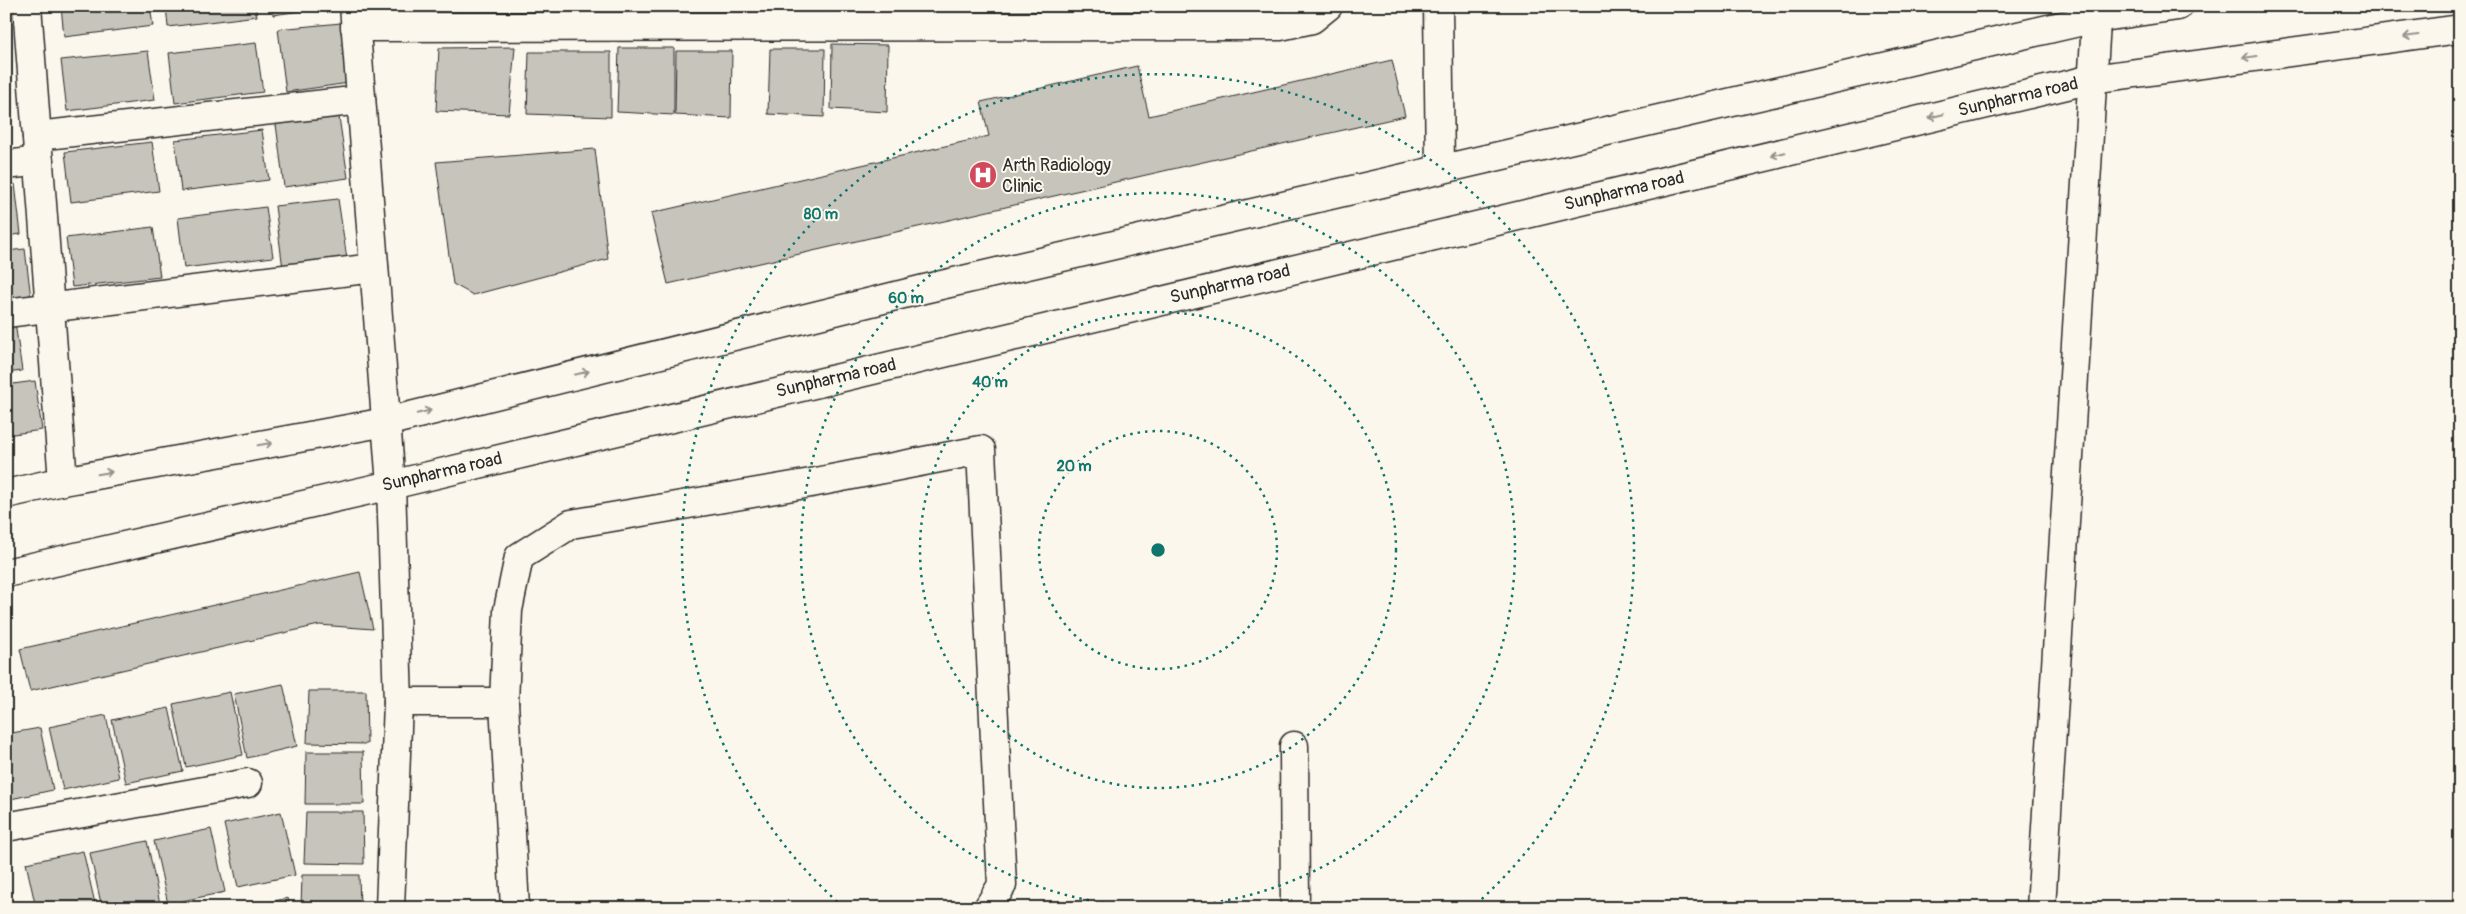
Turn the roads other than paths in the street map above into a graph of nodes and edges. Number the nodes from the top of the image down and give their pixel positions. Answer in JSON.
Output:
{"nodes":[{"id":1,"x":27,"y":6,"type":"edge"},
{"id":2,"x":1328,"y":6,"type":"edge"},
{"id":3,"x":1438,"y":6,"type":"edge"},
{"id":4,"x":2178,"y":6,"type":"edge"},
{"id":5,"x":2096,"y":12,"type":"edge"},
{"id":6,"x":354,"y":17,"type":"edge"},
{"id":7,"x":2460,"y":29,"type":"edge"},
{"id":8,"x":18,"y":37,"type":"edge"},
{"id":9,"x":2092,"y":79,"type":"junction"},
{"id":10,"x":361,"y":100,"type":"junction"},
{"id":11,"x":38,"y":149,"type":"junction"},
{"id":12,"x":6,"y":165,"type":"edge"},
{"id":13,"x":1440,"y":169,"type":"junction"},
{"id":14,"x":374,"y":268,"type":"junction"},
{"id":15,"x":50,"y":308,"type":"junction"},
{"id":16,"x":6,"y":313,"type":"edge"},
{"id":17,"x":386,"y":422,"type":"junction"},
{"id":18,"x":63,"y":481,"type":"junction"},
{"id":19,"x":390,"y":484,"type":"junction"},
{"id":20,"x":6,"y":494,"type":"edge"},
{"id":21,"x":6,"y":573,"type":"edge"},
{"id":22,"x":398,"y":702,"type":"junction"},
{"id":23,"x":504,"y":702,"type":"junction"},
{"id":24,"x":1294,"y":746,"type":"dead end"},
{"id":25,"x":248,"y":783,"type":"dead end"},
{"id":26,"x":6,"y":827,"type":"edge"},
{"id":27,"x":390,"y":908,"type":"edge"},
{"id":28,"x":515,"y":908,"type":"edge"},
{"id":29,"x":988,"y":908,"type":"edge"},
{"id":30,"x":1295,"y":908,"type":"edge"},
{"id":31,"x":2041,"y":908,"type":"edge"}],
"edges":[{"from":1,"to":8,"type":"street"},
{"from":2,"to":6,"type":"street"},
{"from":3,"to":13,"type":"street"},
{"from":4,"to":5,"type":"street"},
{"from":5,"to":9,"type":"street"},
{"from":5,"to":13,"type":"street"},
{"from":6,"to":10,"type":"street"},
{"from":7,"to":9,"type":"street","name":"Sunpharma road","one_way":true},
{"from":8,"to":11,"type":"street"},
{"from":9,"to":19,"type":"street","name":"Sunpharma road","one_way":true},
{"from":9,"to":31,"type":"street"},
{"from":10,"to":11,"type":"street"},
{"from":10,"to":14,"type":"street"},
{"from":11,"to":12,"type":"street"},
{"from":11,"to":15,"type":"street"},
{"from":17,"to":13,"type":"street","one_way":true},
{"from":14,"to":15,"type":"street"},
{"from":14,"to":17,"type":"street"},
{"from":15,"to":16,"type":"street"},
{"from":15,"to":18,"type":"street"},
{"from":18,"to":17,"type":"street","one_way":true},
{"from":17,"to":19,"type":"street"},
{"from":18,"to":20,"type":"street"},
{"from":19,"to":21,"type":"street","name":"Sunpharma road"},
{"from":19,"to":22,"type":"street"},
{"from":22,"to":23,"type":"street"},
{"from":22,"to":27,"type":"street"},
{"from":23,"to":28,"type":"street"},
{"from":23,"to":29,"type":"street"},
{"from":24,"to":30,"type":"street"},
{"from":25,"to":26,"type":"street"}]}
